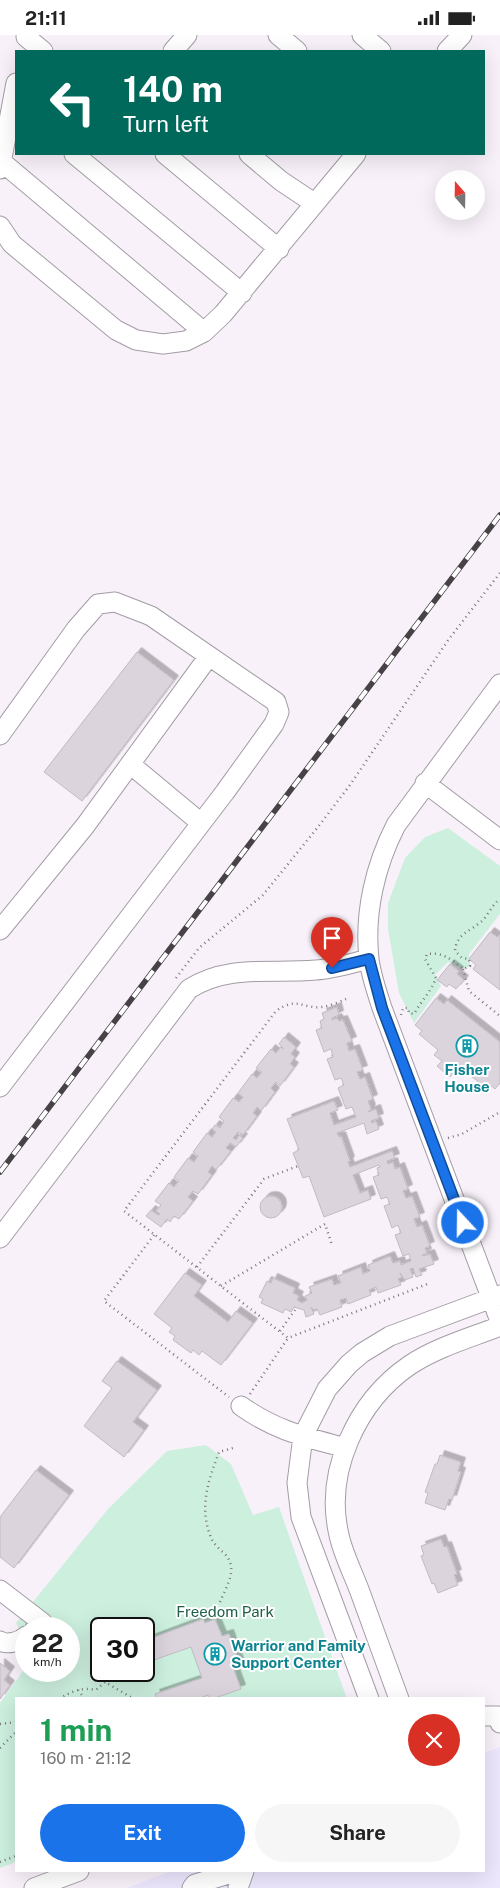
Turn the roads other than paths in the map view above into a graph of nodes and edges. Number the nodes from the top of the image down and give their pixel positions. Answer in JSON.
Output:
{"nodes":[{"id":1,"x":187,"y":35,"type":"edge"},
{"id":2,"x":278,"y":35,"type":"edge"},
{"id":3,"x":362,"y":35,"type":"edge"},
{"id":4,"x":25,"y":41,"type":"edge"},
{"id":5,"x":41,"y":50,"type":"edge"},
{"id":6,"x":175,"y":50,"type":"edge"},
{"id":7,"x":296,"y":50,"type":"edge"},
{"id":8,"x":380,"y":50,"type":"edge"},
{"id":9,"x":14,"y":104,"type":"edge"},
{"id":10,"x":75,"y":155,"type":"edge"},
{"id":11,"x":166,"y":155,"type":"edge"},
{"id":12,"x":250,"y":155,"type":"edge"},
{"id":13,"x":355,"y":155,"type":"edge"},
{"id":14,"x":1,"y":165,"type":"edge"},
{"id":15,"x":314,"y":203,"type":"junction"},
{"id":16,"x":0,"y":226,"type":"edge"},
{"id":17,"x":278,"y":249,"type":"junction"},
{"id":18,"x":242,"y":293,"type":"junction"},
{"id":19,"x":204,"y":332,"type":"junction"},
{"id":20,"x":209,"y":656,"type":"junction"},
{"id":21,"x":500,"y":684,"type":"edge"},
{"id":22,"x":0,"y":735,"type":"edge"},
{"id":23,"x":130,"y":764,"type":"junction"},
{"id":24,"x":425,"y":783,"type":"junction"},
{"id":25,"x":202,"y":823,"type":"junction"},
{"id":26,"x":500,"y":839,"type":"edge"},
{"id":27,"x":0,"y":930,"type":"edge"},
{"id":28,"x":369,"y":959,"type":"junction"},
{"id":29,"x":0,"y":1087,"type":"edge"},
{"id":30,"x":0,"y":1237,"type":"edge"},
{"id":31,"x":496,"y":1297,"type":"edge"},
{"id":32,"x":500,"y":1321,"type":"edge"},
{"id":33,"x":500,"y":1326,"type":"edge"},
{"id":34,"x":241,"y":1406,"type":"road end"},
{"id":35,"x":303,"y":1436,"type":"junction"},
{"id":36,"x":346,"y":1448,"type":"junction"},
{"id":37,"x":0,"y":1590,"type":"edge"},
{"id":38,"x":361,"y":1595,"type":"junction"},
{"id":39,"x":334,"y":1606,"type":"junction"},
{"id":40,"x":35,"y":1617,"type":"edge"},
{"id":41,"x":0,"y":1641,"type":"edge"},
{"id":42,"x":15,"y":1641,"type":"edge"},
{"id":43,"x":400,"y":1695,"type":"edge"},
{"id":44,"x":368,"y":1697,"type":"edge"},
{"id":45,"x":76,"y":1872,"type":"edge"},
{"id":46,"x":236,"y":1872,"type":"edge"},
{"id":47,"x":244,"y":1872,"type":"edge"},
{"id":48,"x":34,"y":1888,"type":"edge"},
{"id":49,"x":192,"y":1888,"type":"edge"},
{"id":50,"x":238,"y":1888,"type":"edge"}],
"edges":[{"from":1,"to":6,"type":"street"},
{"from":2,"to":7,"type":"street"},
{"from":3,"to":8,"type":"street"},
{"from":4,"to":5,"type":"street"},
{"from":9,"to":14,"type":"street"},
{"from":10,"to":18,"type":"street"},
{"from":11,"to":17,"type":"street"},
{"from":12,"to":15,"type":"street"},
{"from":13,"to":15,"type":"street"},
{"from":14,"to":19,"type":"street"},
{"from":15,"to":17,"type":"street"},
{"from":16,"to":19,"type":"street"},
{"from":17,"to":18,"type":"street"},
{"from":18,"to":19,"type":"street"},
{"from":20,"to":22,"type":"street"},
{"from":20,"to":23,"type":"street"},
{"from":20,"to":25,"type":"street"},
{"from":21,"to":24,"type":"street"},
{"from":23,"to":25,"type":"street"},
{"from":23,"to":27,"type":"street"},
{"from":24,"to":26,"type":"street"},
{"from":24,"to":28,"type":"street"},
{"from":25,"to":29,"type":"street"},
{"from":28,"to":30,"type":"street"},
{"from":28,"to":31,"type":"street"},
{"from":31,"to":32,"type":"street"},
{"from":31,"to":35,"type":"street"},
{"from":33,"to":36,"type":"street"},
{"from":34,"to":35,"type":"street"},
{"from":35,"to":36,"type":"street"},
{"from":35,"to":39,"type":"street"},
{"from":36,"to":38,"type":"street"},
{"from":37,"to":40,"type":"street"},
{"from":38,"to":39,"type":"street"},
{"from":38,"to":43,"type":"street"},
{"from":39,"to":44,"type":"street"},
{"from":41,"to":42,"type":"street"},
{"from":45,"to":48,"type":"street"},
{"from":46,"to":49,"type":"street"},
{"from":47,"to":50,"type":"street"}]}
